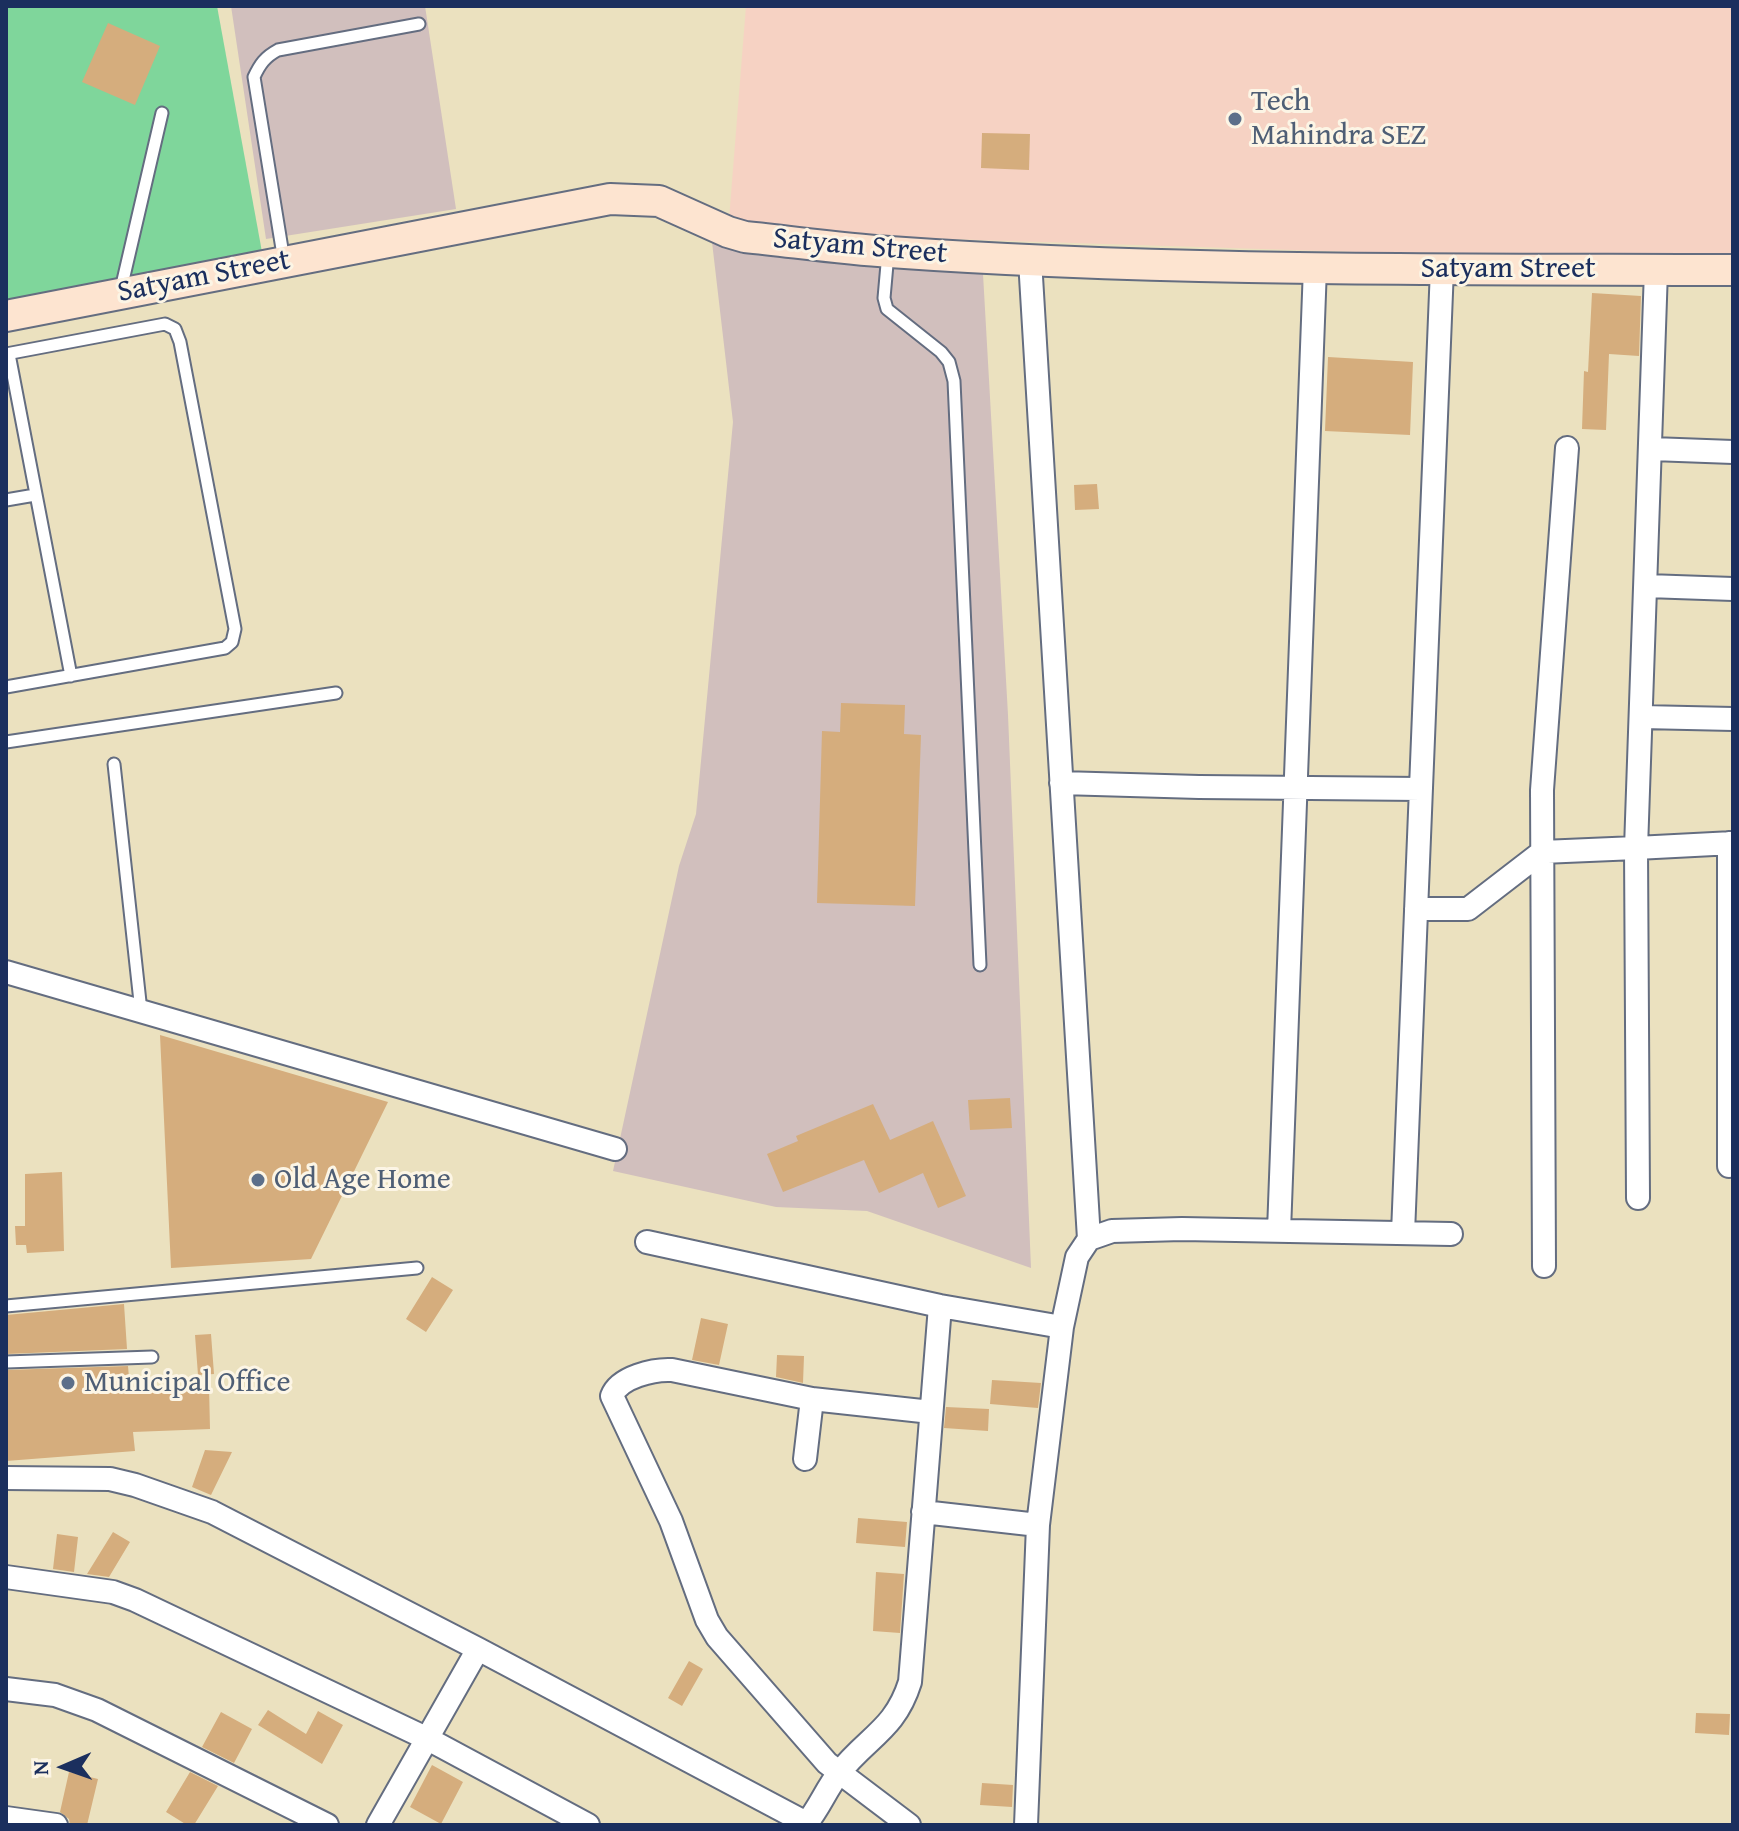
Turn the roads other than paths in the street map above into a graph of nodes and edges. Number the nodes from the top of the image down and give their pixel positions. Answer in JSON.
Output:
{"nodes":[{"id":1,"x":419,"y":24,"type":"dead end"},
{"id":2,"x":162,"y":113,"type":"dead end"},
{"id":3,"x":888,"y":252,"type":"junction"},
{"id":4,"x":1030,"y":260,"type":"junction"},
{"id":5,"x":284,"y":262,"type":"junction"},
{"id":6,"x":1315,"y":267,"type":"junction"},
{"id":7,"x":1442,"y":268,"type":"junction"},
{"id":8,"x":1656,"y":270,"type":"junction"},
{"id":9,"x":1733,"y":270,"type":"edge"},
{"id":10,"x":120,"y":294,"type":"junction"},
{"id":11,"x":6,"y":316,"type":"edge"},
{"id":12,"x":7,"y":354,"type":"edge"},
{"id":13,"x":1567,"y":448,"type":"dead end"},
{"id":14,"x":1652,"y":449,"type":"junction"},
{"id":15,"x":1733,"y":452,"type":"edge"},
{"id":16,"x":35,"y":495,"type":"junction"},
{"id":17,"x":6,"y":500,"type":"edge"},
{"id":18,"x":1647,"y":586,"type":"junction"},
{"id":19,"x":1733,"y":589,"type":"edge"},
{"id":20,"x":71,"y":676,"type":"junction"},
{"id":21,"x":6,"y":687,"type":"edge"},
{"id":22,"x":336,"y":693,"type":"dead end"},
{"id":23,"x":1642,"y":717,"type":"junction"},
{"id":24,"x":1733,"y":719,"type":"edge"},
{"id":25,"x":6,"y":742,"type":"edge"},
{"id":26,"x":114,"y":764,"type":"dead end"},
{"id":27,"x":1061,"y":783,"type":"junction"},
{"id":28,"x":1295,"y":788,"type":"junction"},
{"id":29,"x":1421,"y":789,"type":"junction"},
{"id":30,"x":1731,"y":843,"type":"edge"},
{"id":31,"x":1636,"y":848,"type":"junction"},
{"id":32,"x":1542,"y":852,"type":"junction"},
{"id":33,"x":1416,"y":909,"type":"junction"},
{"id":34,"x":980,"y":965,"type":"dead end"},
{"id":35,"x":6,"y":972,"type":"edge"},
{"id":36,"x":141,"y":1011,"type":"junction"},
{"id":37,"x":615,"y":1149,"type":"dead end"},
{"id":38,"x":1729,"y":1166,"type":"dead end"},
{"id":39,"x":1638,"y":1198,"type":"dead end"},
{"id":40,"x":1279,"y":1231,"type":"junction"},
{"id":41,"x":1403,"y":1233,"type":"junction"},
{"id":42,"x":1451,"y":1234,"type":"dead end"},
{"id":43,"x":1089,"y":1239,"type":"junction"},
{"id":44,"x":647,"y":1242,"type":"dead end"},
{"id":45,"x":1544,"y":1266,"type":"dead end"},
{"id":46,"x":417,"y":1268,"type":"dead end"},
{"id":47,"x":6,"y":1306,"type":"edge"},
{"id":48,"x":940,"y":1306,"type":"junction"},
{"id":49,"x":1062,"y":1327,"type":"junction"},
{"id":50,"x":152,"y":1357,"type":"dead end"},
{"id":51,"x":6,"y":1362,"type":"edge"},
{"id":52,"x":812,"y":1399,"type":"junction"},
{"id":53,"x":931,"y":1412,"type":"junction"},
{"id":54,"x":805,"y":1459,"type":"dead end"},
{"id":55,"x":6,"y":1478,"type":"edge"},
{"id":56,"x":923,"y":1512,"type":"junction"},
{"id":57,"x":1038,"y":1525,"type":"junction"},
{"id":58,"x":6,"y":1577,"type":"edge"},
{"id":59,"x":478,"y":1649,"type":"junction"},
{"id":60,"x":6,"y":1689,"type":"edge"},
{"id":61,"x":428,"y":1739,"type":"junction"},
{"id":62,"x":839,"y":1773,"type":"junction"},
{"id":63,"x":6,"y":1818,"type":"edge"},
{"id":64,"x":807,"y":1824,"type":"edge"},
{"id":65,"x":56,"y":1825,"type":"edge"},
{"id":66,"x":327,"y":1825,"type":"edge"},
{"id":67,"x":378,"y":1825,"type":"edge"},
{"id":68,"x":588,"y":1825,"type":"edge"},
{"id":69,"x":909,"y":1825,"type":"edge"},
{"id":70,"x":1026,"y":1825,"type":"edge"}],
"edges":[{"from":1,"to":5,"type":"lane"},
{"from":2,"to":10,"type":"lane"},
{"from":3,"to":4,"type":"street","name":"Satyam Street"},
{"from":3,"to":5,"type":"street","name":"Satyam Street"},
{"from":3,"to":34,"type":"lane"},
{"from":4,"to":6,"type":"street","name":"Satyam Street"},
{"from":4,"to":27,"type":"street"},
{"from":5,"to":10,"type":"street","name":"Satyam Street"},
{"from":6,"to":7,"type":"street","name":"Satyam Street"},
{"from":6,"to":28,"type":"street"},
{"from":7,"to":8,"type":"street","name":"Satyam Street"},
{"from":7,"to":29,"type":"street"},
{"from":8,"to":9,"type":"street","name":"Satyam Street"},
{"from":8,"to":14,"type":"street"},
{"from":10,"to":11,"type":"street","name":"Satyam Street"},
{"from":12,"to":16,"type":"lane"},
{"from":12,"to":20,"type":"lane"},
{"from":13,"to":32,"type":"street"},
{"from":14,"to":15,"type":"street"},
{"from":14,"to":18,"type":"street"},
{"from":16,"to":17,"type":"lane"},
{"from":16,"to":20,"type":"lane"},
{"from":18,"to":19,"type":"street"},
{"from":18,"to":23,"type":"street"},
{"from":20,"to":21,"type":"lane"},
{"from":22,"to":25,"type":"lane"},
{"from":23,"to":24,"type":"street"},
{"from":23,"to":31,"type":"street"},
{"from":26,"to":36,"type":"lane"},
{"from":27,"to":28,"type":"street"},
{"from":27,"to":43,"type":"street"},
{"from":28,"to":29,"type":"street"},
{"from":28,"to":40,"type":"street"},
{"from":29,"to":33,"type":"street"},
{"from":30,"to":31,"type":"street"},
{"from":30,"to":38,"type":"street"},
{"from":31,"to":32,"type":"street"},
{"from":31,"to":39,"type":"street"},
{"from":32,"to":33,"type":"street"},
{"from":32,"to":45,"type":"street"},
{"from":33,"to":41,"type":"street"},
{"from":35,"to":36,"type":"street"},
{"from":36,"to":37,"type":"street"},
{"from":40,"to":41,"type":"street"},
{"from":40,"to":43,"type":"street"},
{"from":41,"to":42,"type":"street"},
{"from":43,"to":49,"type":"street"},
{"from":44,"to":48,"type":"street"},
{"from":46,"to":47,"type":"lane"},
{"from":48,"to":49,"type":"street"},
{"from":48,"to":53,"type":"street"},
{"from":49,"to":57,"type":"street"},
{"from":50,"to":51,"type":"lane"},
{"from":52,"to":53,"type":"street"},
{"from":52,"to":54,"type":"street"},
{"from":52,"to":62,"type":"street"},
{"from":53,"to":56,"type":"street"},
{"from":55,"to":59,"type":"street"},
{"from":56,"to":57,"type":"street"},
{"from":56,"to":62,"type":"street"},
{"from":57,"to":70,"type":"street"},
{"from":58,"to":61,"type":"street"},
{"from":59,"to":61,"type":"street"},
{"from":59,"to":64,"type":"street"},
{"from":60,"to":66,"type":"street"},
{"from":61,"to":67,"type":"street"},
{"from":61,"to":68,"type":"street"},
{"from":62,"to":64,"type":"street"},
{"from":62,"to":69,"type":"street"},
{"from":63,"to":65,"type":"street"}]}
